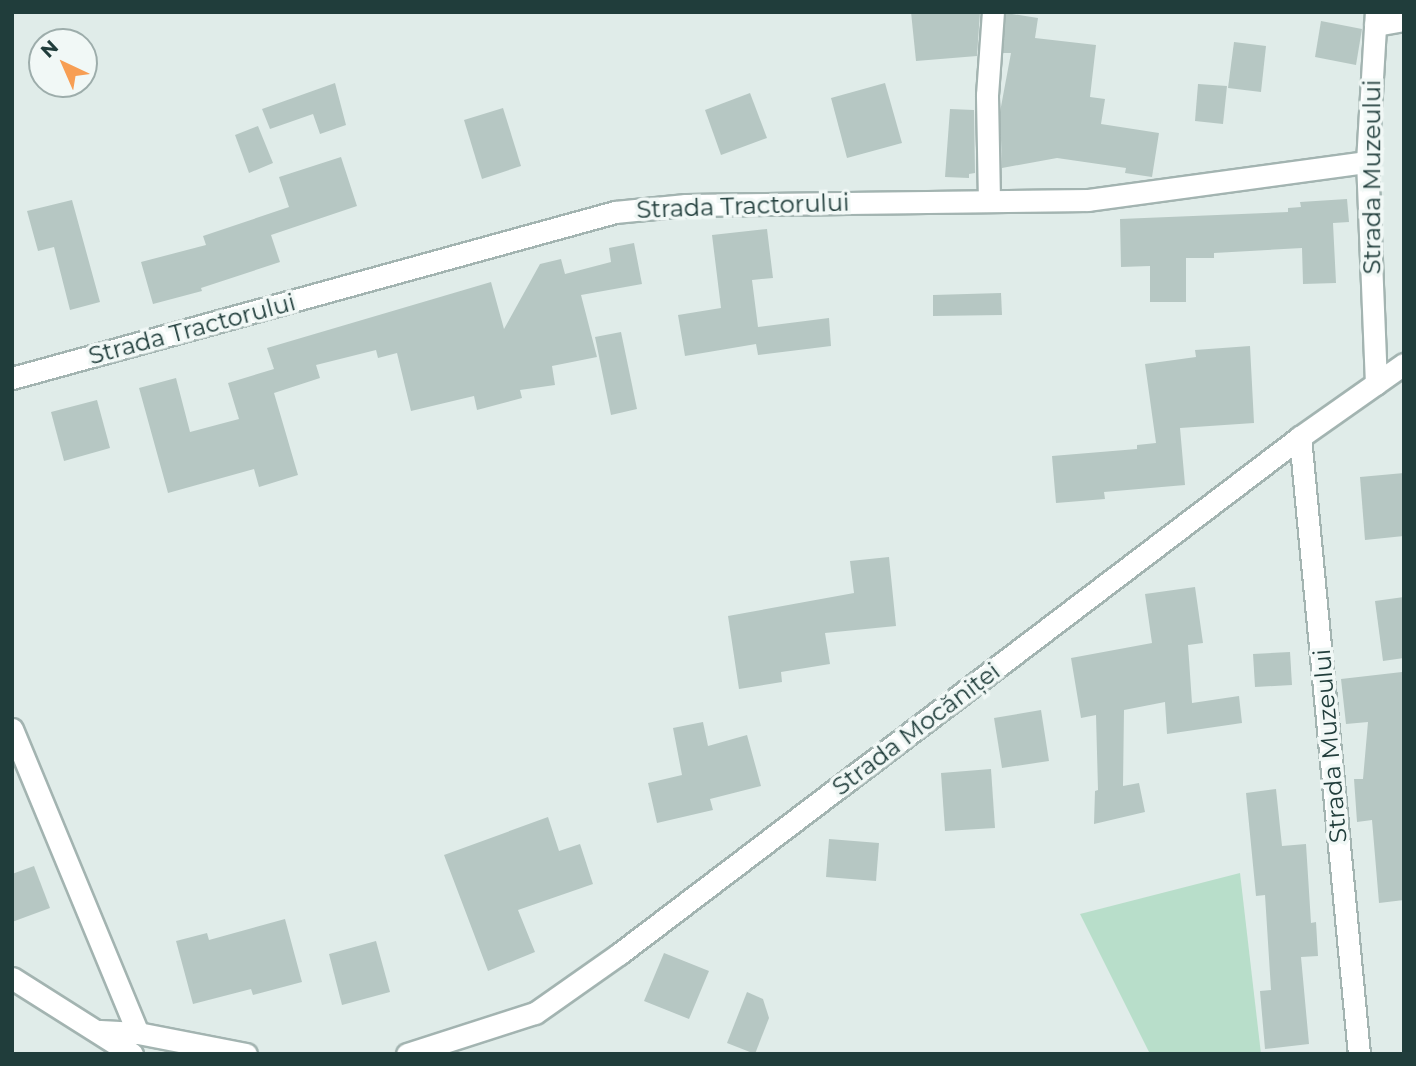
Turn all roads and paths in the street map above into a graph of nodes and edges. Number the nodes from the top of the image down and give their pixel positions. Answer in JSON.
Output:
{"nodes":[{"id":1,"x":993,"y":12,"type":"edge"},
{"id":2,"x":1376,"y":18,"type":"edge"},
{"id":3,"x":1404,"y":20,"type":"edge"},
{"id":4,"x":1367,"y":162,"type":"junction"},
{"id":5,"x":989,"y":201,"type":"junction"},
{"id":6,"x":1404,"y":364,"type":"edge"},
{"id":7,"x":12,"y":378,"type":"edge"},
{"id":8,"x":1376,"y":384,"type":"junction"},
{"id":9,"x":1300,"y":437,"type":"junction"},
{"id":10,"x":12,"y":729,"type":"edge"},
{"id":11,"x":12,"y":978,"type":"edge"},
{"id":12,"x":135,"y":1043,"type":"edge"},
{"id":13,"x":246,"y":1054,"type":"edge"},
{"id":14,"x":407,"y":1054,"type":"edge"},
{"id":15,"x":1359,"y":1054,"type":"edge"}],
"edges":[{"from":1,"to":5,"type":"street"},
{"from":2,"to":3,"type":"street"},
{"from":2,"to":4,"type":"street","name":"Strada Muzeului"},
{"from":4,"to":5,"type":"street","name":"Strada Tractorului"},
{"from":4,"to":8,"type":"street","name":"Strada Muzeului"},
{"from":5,"to":7,"type":"street","name":"Strada Tractorului"},
{"from":6,"to":8,"type":"street","name":"Strada Mocăniței"},
{"from":8,"to":9,"type":"street","name":"Strada Mocăniței"},
{"from":9,"to":14,"type":"street","name":"Strada Mocăniței"},
{"from":9,"to":15,"type":"street","name":"Strada Muzeului"},
{"from":10,"to":12,"type":"street"},
{"from":11,"to":12,"type":"street"},
{"from":12,"to":13,"type":"street"}]}
